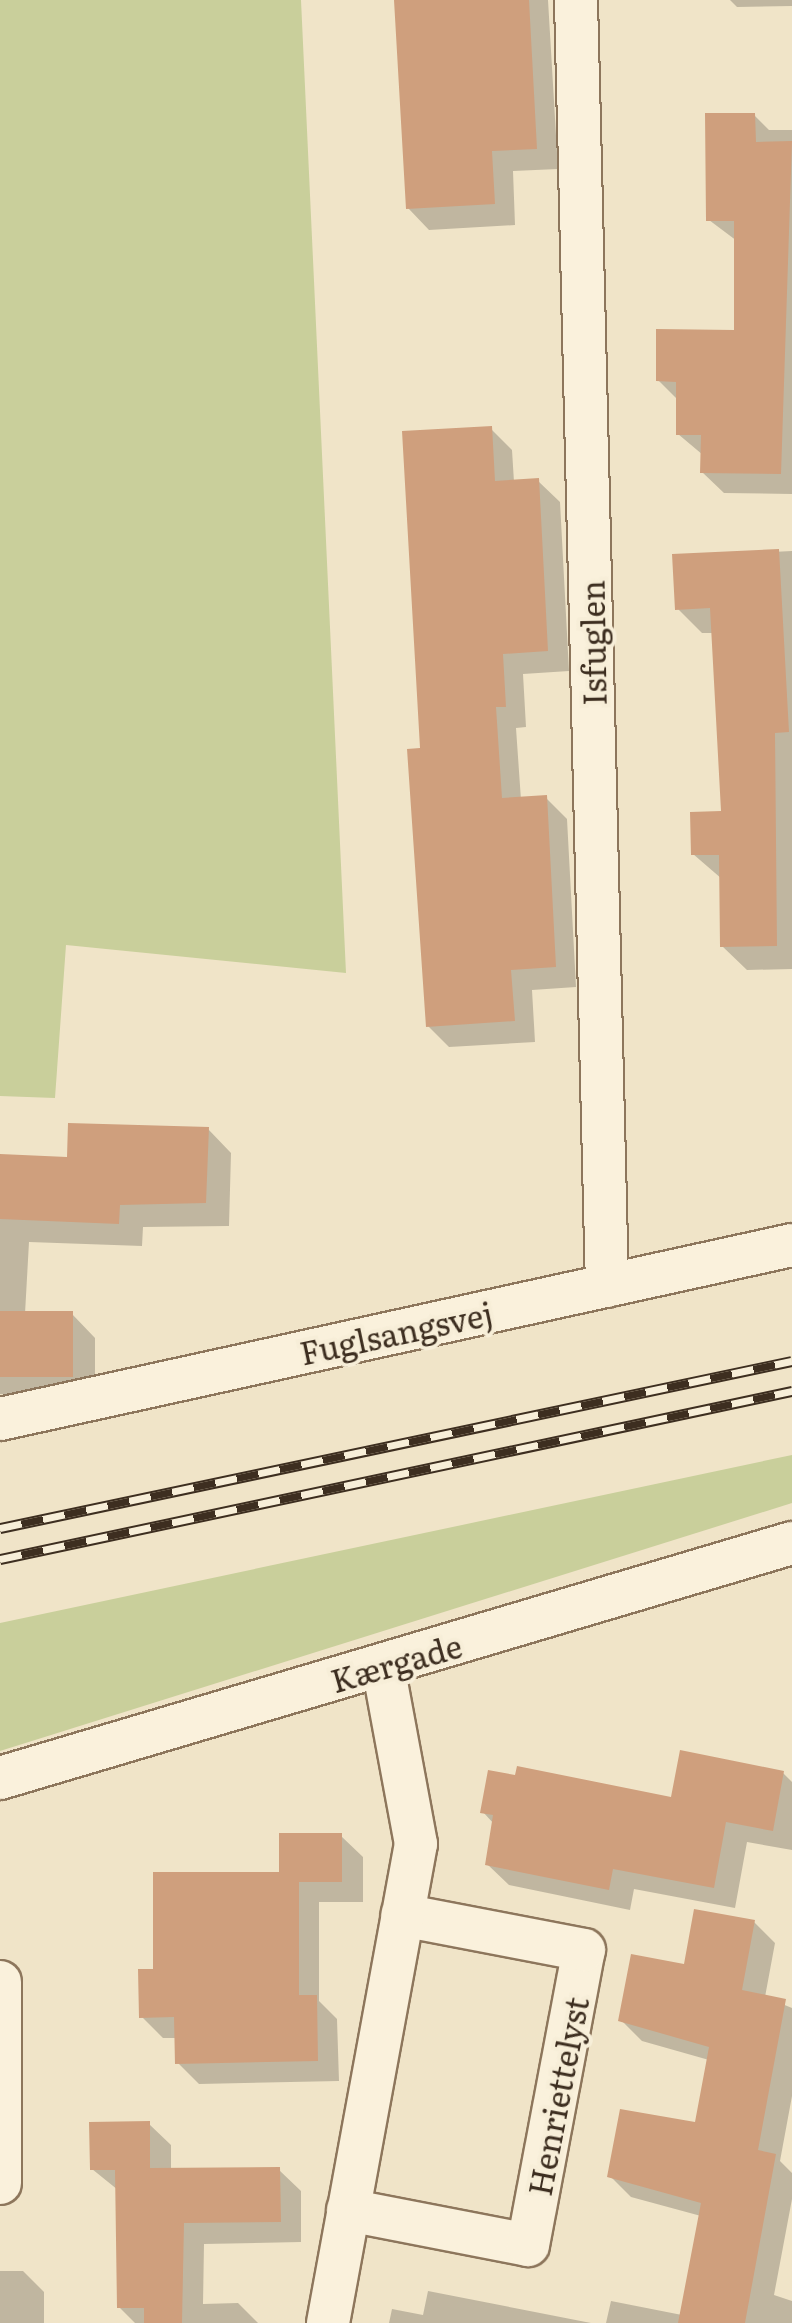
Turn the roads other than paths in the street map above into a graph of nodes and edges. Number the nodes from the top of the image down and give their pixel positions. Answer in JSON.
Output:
{"nodes":[{"id":1,"x":576,"y":0,"type":"edge"},
{"id":2,"x":792,"y":1245,"type":"edge"},
{"id":3,"x":608,"y":1286,"type":"junction"},
{"id":4,"x":0,"y":1418,"type":"edge"},
{"id":5,"x":792,"y":1543,"type":"edge"},
{"id":6,"x":383,"y":1666,"type":"junction"},
{"id":7,"x":0,"y":1778,"type":"edge"},
{"id":8,"x":402,"y":1915,"type":"junction"},
{"id":9,"x":1,"y":1991,"type":"edge"},
{"id":10,"x":0,"y":2183,"type":"edge"},
{"id":11,"x":348,"y":2210,"type":"junction"},
{"id":12,"x":328,"y":2323,"type":"edge"}],
"edges":[{"from":1,"to":3,"type":"street","name":"Isfuglen"},
{"from":2,"to":3,"type":"street","name":"Fuglsangsvej"},
{"from":3,"to":4,"type":"street","name":"Fuglsangsvej"},
{"from":5,"to":6,"type":"street","name":"Kærgade"},
{"from":6,"to":7,"type":"street","name":"Kærgade"},
{"from":6,"to":8,"type":"street"},
{"from":8,"to":11,"type":"street"},
{"from":8,"to":11,"type":"street","name":"Henriettelyst"},
{"from":9,"to":10,"type":"street"},
{"from":11,"to":12,"type":"street"}]}
